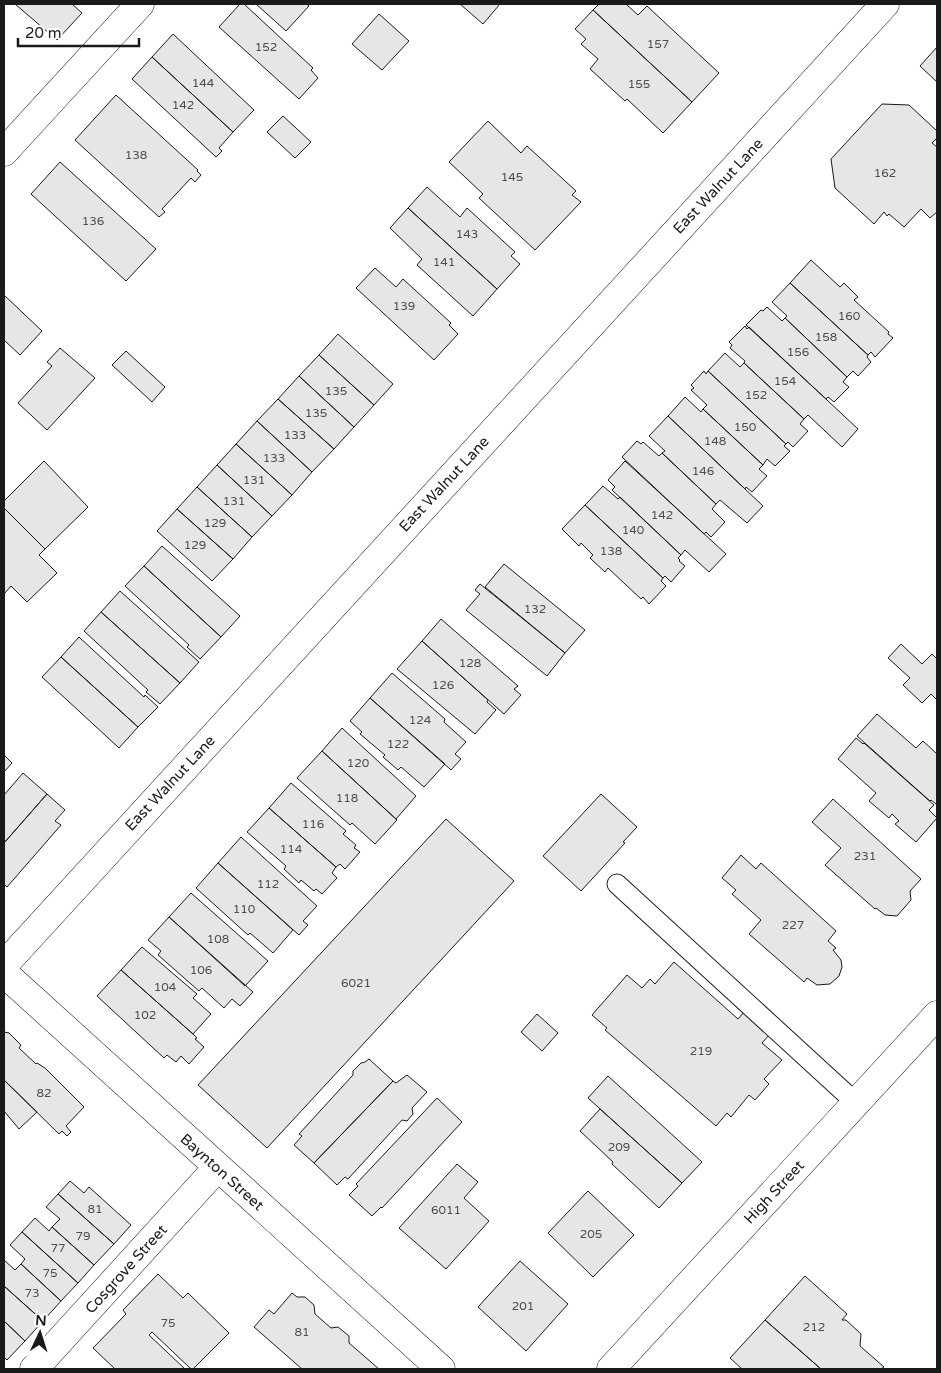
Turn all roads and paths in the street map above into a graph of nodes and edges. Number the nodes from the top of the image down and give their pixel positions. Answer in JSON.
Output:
{"nodes":[{"id":1,"x":140,"y":4,"type":"edge"},
{"id":2,"x":885,"y":4,"type":"edge"},
{"id":3,"x":4,"y":152,"type":"edge"},
{"id":4,"x":617,"y":884,"type":"dead end"},
{"id":5,"x":4,"y":965,"type":"edge"},
{"id":6,"x":4,"y":973,"type":"edge"},
{"id":7,"x":937,"y":1015,"type":"edge"},
{"id":8,"x":856,"y":1104,"type":"junction"},
{"id":9,"x":217,"y":1168,"type":"junction"},
{"id":10,"x":34,"y":1369,"type":"edge"},
{"id":11,"x":441,"y":1369,"type":"edge"},
{"id":12,"x":611,"y":1369,"type":"edge"}],
"edges":[{"from":1,"to":3,"type":"street"},
{"from":2,"to":5,"type":"street","name":"East Walnut Lane"},
{"from":4,"to":8,"type":"lane"},
{"from":6,"to":9,"type":"street","name":"Baynton Street"},
{"from":7,"to":8,"type":"street","name":"High Street"},
{"from":8,"to":12,"type":"street","name":"High Street"},
{"from":9,"to":10,"type":"street","name":"Cosgrove Street"},
{"from":9,"to":11,"type":"street","name":"Baynton Street"}]}
